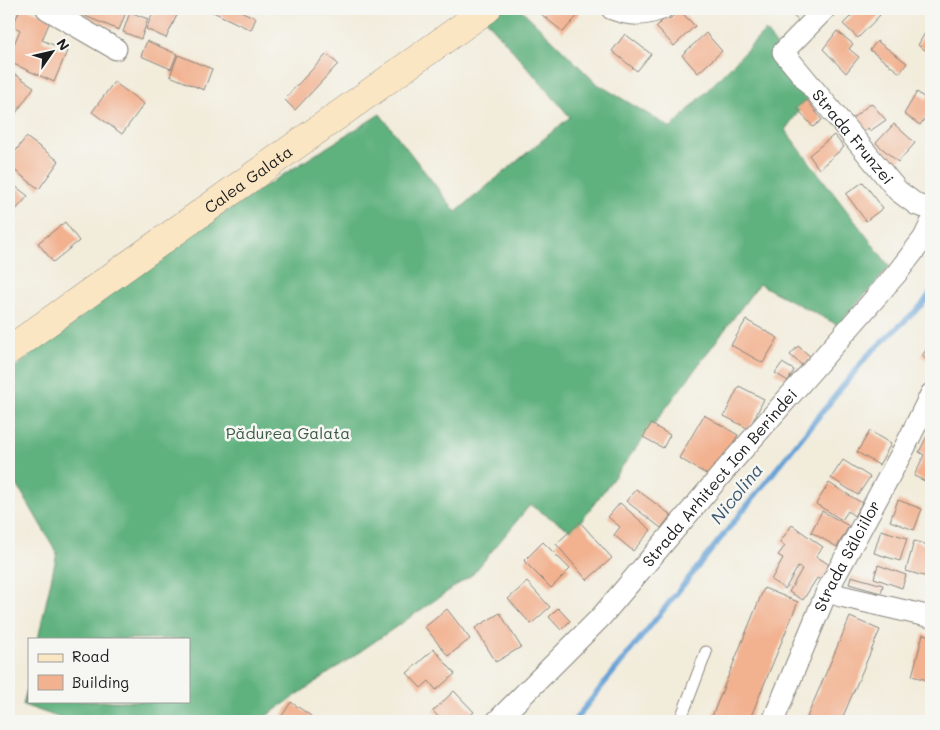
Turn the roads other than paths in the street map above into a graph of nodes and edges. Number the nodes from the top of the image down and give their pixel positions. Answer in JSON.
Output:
{"nodes":[{"id":1,"x":47,"y":9,"type":"edge"},
{"id":2,"x":487,"y":9,"type":"edge"},
{"id":3,"x":612,"y":9,"type":"edge"},
{"id":4,"x":662,"y":9,"type":"edge"},
{"id":5,"x":825,"y":9,"type":"edge"},
{"id":6,"x":116,"y":49,"type":"dead end"},
{"id":7,"x":931,"y":209,"type":"edge"},
{"id":8,"x":931,"y":223,"type":"edge"},
{"id":9,"x":9,"y":350,"type":"edge"},
{"id":10,"x":931,"y":394,"type":"edge"},
{"id":11,"x":827,"y":591,"type":"junction"},
{"id":12,"x":931,"y":618,"type":"edge"},
{"id":13,"x":706,"y":652,"type":"dead end"},
{"id":14,"x":497,"y":721,"type":"edge"},
{"id":15,"x":680,"y":721,"type":"edge"},
{"id":16,"x":773,"y":721,"type":"edge"}],
"edges":[{"from":1,"to":6,"type":"street"},
{"from":2,"to":9,"type":"street","name":"Calea Galata"},
{"from":3,"to":4,"type":"street"},
{"from":5,"to":7,"type":"street","name":"Strada Frunzei"},
{"from":8,"to":14,"type":"street","name":"Strada Arhitect Ion Berindei"},
{"from":10,"to":11,"type":"street","name":"Strada Sălciilor"},
{"from":11,"to":12,"type":"street"},
{"from":11,"to":16,"type":"street","name":"Strada Sălciilor"},
{"from":13,"to":15,"type":"lane"}]}
